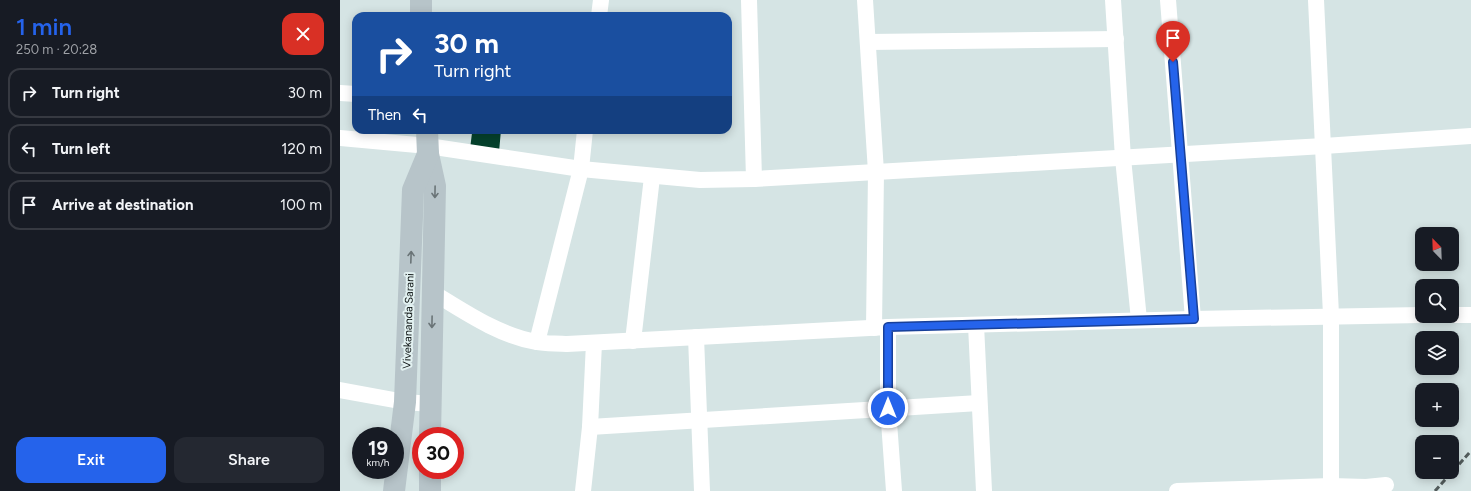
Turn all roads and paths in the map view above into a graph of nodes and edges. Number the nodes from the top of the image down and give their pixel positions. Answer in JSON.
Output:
{"nodes":[{"id":1,"x":421,"y":0,"type":"edge"},
{"id":2,"x":601,"y":0,"type":"edge"},
{"id":3,"x":749,"y":0,"type":"edge"},
{"id":4,"x":865,"y":0,"type":"edge"},
{"id":5,"x":1113,"y":0,"type":"edge"},
{"id":6,"x":1168,"y":0,"type":"edge"},
{"id":7,"x":1316,"y":0,"type":"edge"},
{"id":8,"x":421,"y":12,"type":"edge"},
{"id":9,"x":600,"y":12,"type":"edge"},
{"id":10,"x":1116,"y":39,"type":"junction"},
{"id":11,"x":868,"y":42,"type":"junction"},
{"id":12,"x":340,"y":93,"type":"edge"},
{"id":13,"x":352,"y":94,"type":"edge"},
{"id":14,"x":585,"y":134,"type":"edge"},
{"id":15,"x":1471,"y":136,"type":"edge"},
{"id":16,"x":340,"y":138,"type":"edge"},
{"id":17,"x":428,"y":143,"type":"edge"},
{"id":18,"x":1324,"y":146,"type":"junction"},
{"id":19,"x":1180,"y":154,"type":"junction"},
{"id":20,"x":1123,"y":158,"type":"junction"},
{"id":21,"x":581,"y":169,"type":"junction"},
{"id":22,"x":876,"y":172,"type":"junction"},
{"id":23,"x":652,"y":176,"type":"junction"},
{"id":24,"x":754,"y":179,"type":"junction"},
{"id":25,"x":432,"y":292,"type":"junction"},
{"id":26,"x":1415,"y":315,"type":"edge"},
{"id":27,"x":1459,"y":315,"type":"edge"},
{"id":28,"x":1471,"y":315,"type":"edge"},
{"id":29,"x":1331,"y":316,"type":"junction"},
{"id":30,"x":1194,"y":319,"type":"junction"},
{"id":31,"x":1139,"y":320,"type":"junction"},
{"id":32,"x":976,"y":325,"type":"junction"},
{"id":33,"x":881,"y":327,"type":"junction"},
{"id":34,"x":696,"y":337,"type":"junction"},
{"id":35,"x":633,"y":340,"type":"junction"},
{"id":36,"x":537,"y":342,"type":"junction"},
{"id":37,"x":594,"y":343,"type":"junction"},
{"id":38,"x":340,"y":390,"type":"edge"},
{"id":39,"x":405,"y":402,"type":"junction"},
{"id":40,"x":979,"y":403,"type":"junction"},
{"id":41,"x":431,"y":404,"type":"junction"},
{"id":42,"x":888,"y":408,"type":"junction"},
{"id":43,"x":700,"y":420,"type":"junction"},
{"id":44,"x":430,"y":427,"type":"edge"},
{"id":45,"x":590,"y":427,"type":"junction"},
{"id":46,"x":430,"y":479,"type":"edge"},
{"id":47,"x":1386,"y":485,"type":"dead end"},
{"id":48,"x":1331,"y":486,"type":"junction"},
{"id":49,"x":1364,"y":489,"type":"edge"},
{"id":50,"x":394,"y":491,"type":"edge"},
{"id":51,"x":430,"y":491,"type":"edge"},
{"id":52,"x":583,"y":491,"type":"edge"},
{"id":53,"x":702,"y":491,"type":"edge"},
{"id":54,"x":894,"y":491,"type":"edge"},
{"id":55,"x":984,"y":491,"type":"edge"},
{"id":56,"x":1177,"y":491,"type":"edge"}],
"edges":[{"from":1,"to":8,"type":"street"},
{"from":2,"to":9,"type":"street"},
{"from":3,"to":24,"type":"street"},
{"from":4,"to":11,"type":"street"},
{"from":5,"to":10,"type":"street"},
{"from":6,"to":19,"type":"street"},
{"from":7,"to":18,"type":"street"},
{"from":10,"to":11,"type":"street"},
{"from":10,"to":20,"type":"street"},
{"from":11,"to":22,"type":"street"},
{"from":12,"to":13,"type":"street"},
{"from":14,"to":21,"type":"street"},
{"from":15,"to":18,"type":"street"},
{"from":16,"to":17,"type":"street"},
{"from":17,"to":21,"type":"street"},
{"from":17,"to":25,"type":"street","name":"Vivekananda Sarani","one_way":true},
{"from":39,"to":17,"type":"street","name":"Vivekananda Sarani","one_way":true},
{"from":18,"to":19,"type":"street"},
{"from":18,"to":29,"type":"street"},
{"from":19,"to":20,"type":"street"},
{"from":19,"to":30,"type":"street"},
{"from":20,"to":22,"type":"street"},
{"from":20,"to":31,"type":"street"},
{"from":21,"to":23,"type":"street"},
{"from":21,"to":36,"type":"street"},
{"from":22,"to":24,"type":"street"},
{"from":22,"to":33,"type":"street"},
{"from":23,"to":24,"type":"street"},
{"from":23,"to":35,"type":"street"},
{"from":25,"to":36,"type":"street"},
{"from":25,"to":41,"type":"street","name":"Vivekananda Sarani","one_way":true},
{"from":26,"to":29,"type":"street"},
{"from":27,"to":28,"type":"street"},
{"from":29,"to":30,"type":"street"},
{"from":29,"to":48,"type":"street"},
{"from":30,"to":31,"type":"street"},
{"from":31,"to":32,"type":"street"},
{"from":32,"to":33,"type":"street"},
{"from":32,"to":40,"type":"street"},
{"from":33,"to":34,"type":"street"},
{"from":33,"to":42,"type":"street"},
{"from":34,"to":35,"type":"street"},
{"from":34,"to":43,"type":"street"},
{"from":35,"to":37,"type":"street"},
{"from":36,"to":37,"type":"street"},
{"from":37,"to":45,"type":"street"},
{"from":38,"to":39,"type":"street"},
{"from":39,"to":41,"type":"street"},
{"from":39,"to":50,"type":"street","name":"Vivekananda Sarani"},
{"from":40,"to":42,"type":"street"},
{"from":40,"to":55,"type":"street"},
{"from":41,"to":44,"type":"street","name":"Vivekananda Sarani"},
{"from":42,"to":43,"type":"street"},
{"from":42,"to":54,"type":"street"},
{"from":43,"to":45,"type":"street"},
{"from":43,"to":53,"type":"street"},
{"from":45,"to":52,"type":"street"},
{"from":46,"to":51,"type":"street"},
{"from":47,"to":49,"type":"street"},
{"from":48,"to":49,"type":"street"},
{"from":48,"to":56,"type":"street"}]}
